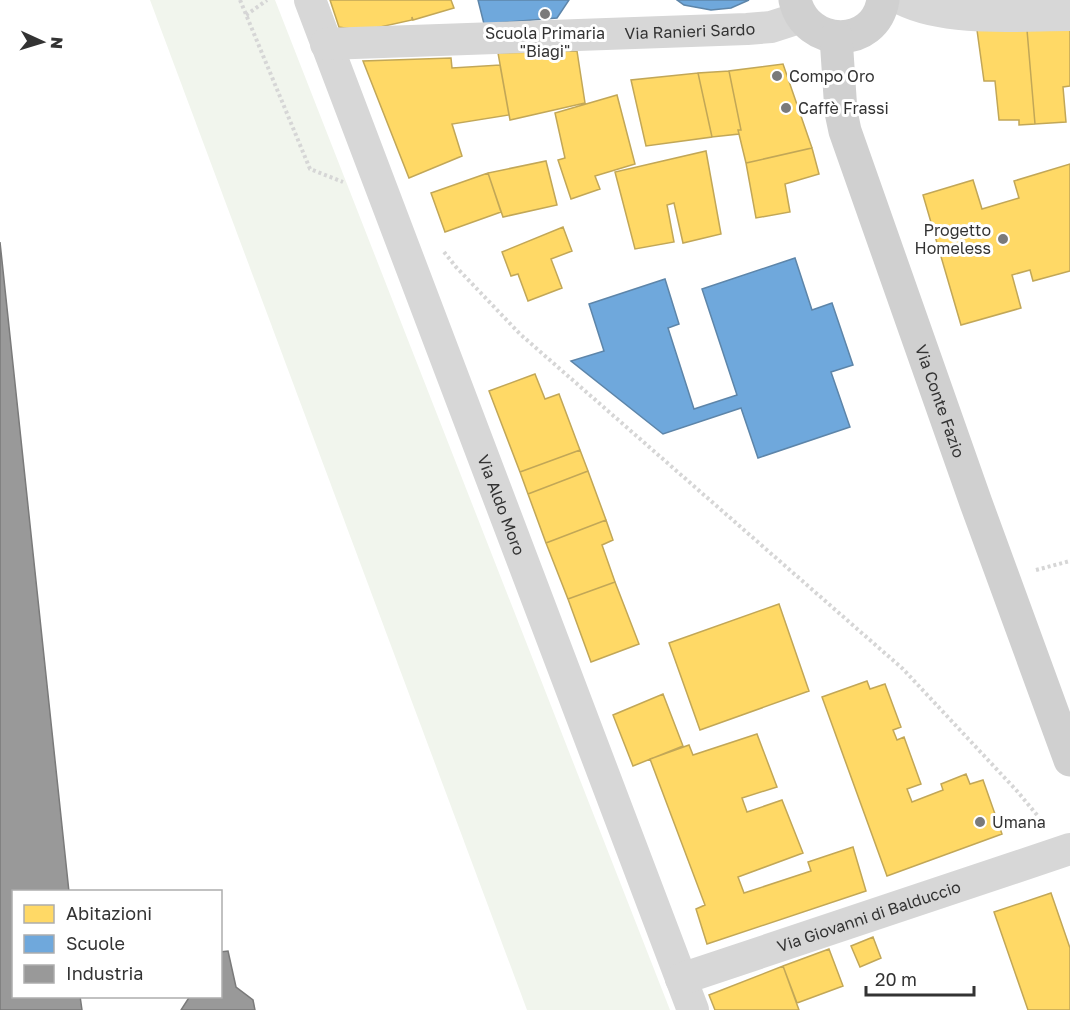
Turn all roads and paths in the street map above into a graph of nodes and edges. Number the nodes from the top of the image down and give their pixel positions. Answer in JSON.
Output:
{"nodes":[{"id":1,"x":240,"y":0,"type":"edge"},
{"id":2,"x":267,"y":0,"type":"edge"},
{"id":3,"x":309,"y":0,"type":"edge"},
{"id":4,"x":883,"y":0,"type":"edge"},
{"id":5,"x":903,"y":0,"type":"edge"},
{"id":6,"x":799,"y":8,"type":"edge"},
{"id":7,"x":246,"y":15,"type":"junction"},
{"id":8,"x":1070,"y":15,"type":"edge"},
{"id":9,"x":836,"y":37,"type":"junction"},
{"id":10,"x":326,"y":44,"type":"junction"},
{"id":11,"x":352,"y":186,"type":"dead end"},
{"id":12,"x":456,"y":267,"type":"dead end"},
{"id":13,"x":1070,"y":561,"type":"edge"},
{"id":14,"x":1031,"y":572,"type":"dead end"},
{"id":15,"x":1070,"y":760,"type":"edge"},
{"id":16,"x":1044,"y":823,"type":"dead end"},
{"id":17,"x":1063,"y":851,"type":"edge"},
{"id":18,"x":681,"y":979,"type":"junction"},
{"id":19,"x":693,"y":1010,"type":"edge"}],
"edges":[{"from":1,"to":7,"type":"path"},
{"from":2,"to":7,"type":"path"},
{"from":3,"to":10,"type":"street","name":"Via Aldo Moro"},
{"from":4,"to":9,"type":"main road"},
{"from":5,"to":8,"type":"street"},
{"from":6,"to":9,"type":"main road"},
{"from":6,"to":10,"type":"street","name":"Via Ranieri Sardo"},
{"from":7,"to":11,"type":"path"},
{"from":9,"to":15,"type":"main road","name":"Via Conte Fazio"},
{"from":10,"to":18,"type":"street","name":"Via Aldo Moro"},
{"from":12,"to":16,"type":"path"},
{"from":13,"to":14,"type":"path"},
{"from":17,"to":18,"type":"street","name":"Via Giovanni di Balduccio"},
{"from":18,"to":19,"type":"street","name":"Via Aldo Moro"}]}
